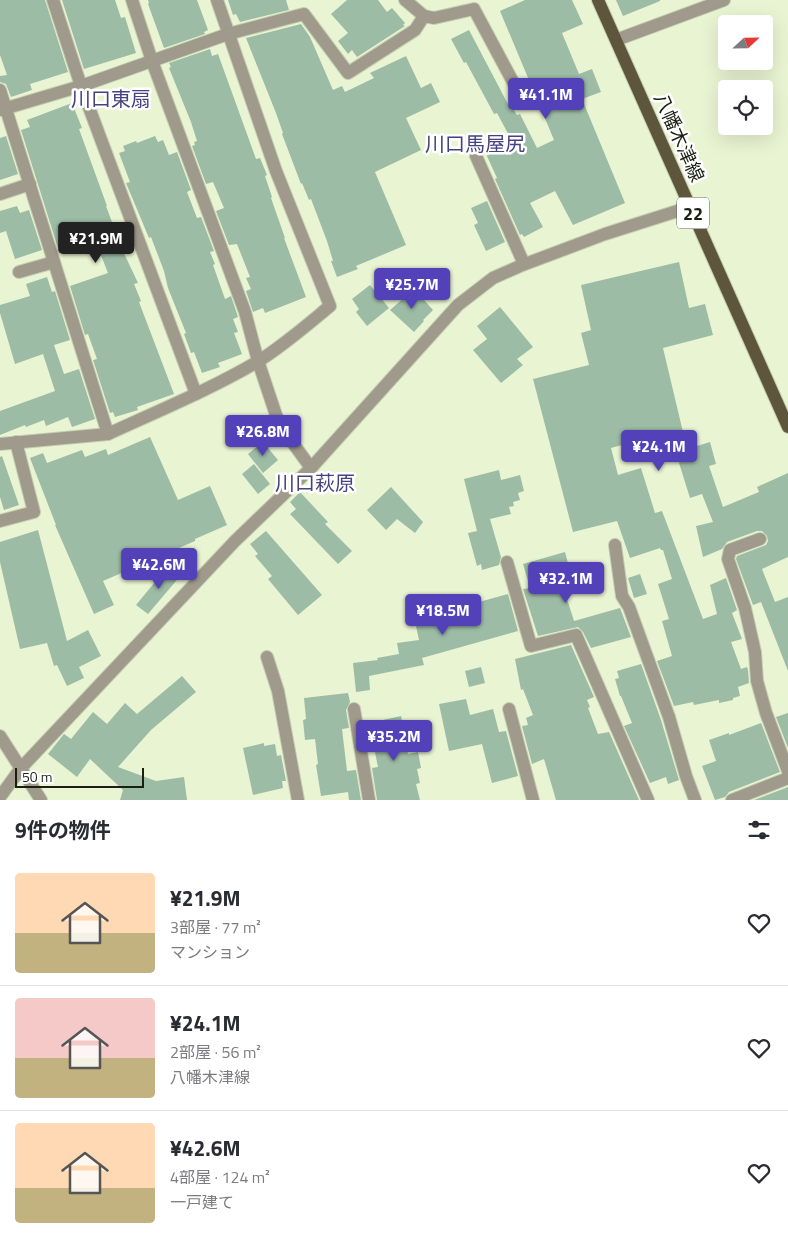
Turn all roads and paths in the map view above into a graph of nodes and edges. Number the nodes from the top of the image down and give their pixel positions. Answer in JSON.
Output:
{"nodes":[{"id":1,"x":52,"y":0,"type":"edge"},
{"id":2,"x":132,"y":0,"type":"edge"},
{"id":3,"x":216,"y":0,"type":"edge"},
{"id":4,"x":405,"y":0,"type":"edge"},
{"id":5,"x":598,"y":0,"type":"edge"},
{"id":6,"x":724,"y":0,"type":"edge"},
{"id":7,"x":424,"y":16,"type":"junction"},
{"id":8,"x":228,"y":34,"type":"junction"},
{"id":9,"x":616,"y":40,"type":"junction"},
{"id":10,"x":152,"y":61,"type":"junction"},
{"id":11,"x":81,"y":86,"type":"junction"},
{"id":12,"x":0,"y":90,"type":"edge"},
{"id":13,"x":520,"y":96,"type":"dead end"},
{"id":14,"x":3,"y":109,"type":"edge"},
{"id":15,"x":476,"y":156,"type":"dead end"},
{"id":16,"x":30,"y":184,"type":"junction"},
{"id":17,"x":0,"y":194,"type":"edge"},
{"id":18,"x":690,"y":207,"type":"junction"},
{"id":19,"x":54,"y":262,"type":"junction"},
{"id":20,"x":524,"y":264,"type":"junction"},
{"id":21,"x":19,"y":272,"type":"dead end"},
{"id":22,"x":258,"y":361,"type":"junction"},
{"id":23,"x":196,"y":394,"type":"junction"},
{"id":24,"x":788,"y":427,"type":"edge"},
{"id":25,"x":108,"y":434,"type":"junction"},
{"id":26,"x":16,"y":442,"type":"junction"},
{"id":27,"x":0,"y":444,"type":"edge"},
{"id":28,"x":311,"y":468,"type":"junction"},
{"id":29,"x":0,"y":521,"type":"edge"},
{"id":30,"x":760,"y":539,"type":"dead end"},
{"id":31,"x":615,"y":545,"type":"dead end"},
{"id":32,"x":507,"y":562,"type":"dead end"},
{"id":33,"x":267,"y":657,"type":"dead end"},
{"id":34,"x":354,"y":709,"type":"dead end"},
{"id":35,"x":509,"y":709,"type":"dead end"},
{"id":36,"x":0,"y":736,"type":"edge"},
{"id":37,"x":22,"y":768,"type":"junction"},
{"id":38,"x":788,"y":771,"type":"edge"},
{"id":39,"x":788,"y":778,"type":"edge"},
{"id":40,"x":0,"y":797,"type":"edge"},
{"id":41,"x":41,"y":800,"type":"edge"},
{"id":42,"x":298,"y":800,"type":"edge"},
{"id":43,"x":369,"y":800,"type":"edge"},
{"id":44,"x":532,"y":800,"type":"edge"},
{"id":45,"x":648,"y":800,"type":"edge"},
{"id":46,"x":696,"y":800,"type":"edge"},
{"id":47,"x":732,"y":800,"type":"edge"}],
"edges":[{"from":1,"to":11,"type":"street"},
{"from":2,"to":10,"type":"street"},
{"from":3,"to":8,"type":"street"},
{"from":4,"to":7,"type":"street"},
{"from":5,"to":9,"type":"main road","name":"八幡木津線","number":"22"},
{"from":6,"to":9,"type":"street"},
{"from":7,"to":8,"type":"street"},
{"from":7,"to":13,"type":"street"},
{"from":8,"to":10,"type":"street"},
{"from":8,"to":22,"type":"street"},
{"from":9,"to":18,"type":"main road","name":"八幡木津線","number":"22"},
{"from":10,"to":11,"type":"street"},
{"from":10,"to":22,"type":"street"},
{"from":11,"to":14,"type":"street"},
{"from":11,"to":23,"type":"street"},
{"from":12,"to":14,"type":"street"},
{"from":14,"to":16,"type":"street"},
{"from":15,"to":20,"type":"street"},
{"from":16,"to":17,"type":"street"},
{"from":16,"to":19,"type":"street"},
{"from":18,"to":20,"type":"street"},
{"from":18,"to":24,"type":"main road","name":"八幡木津線","number":"22"},
{"from":19,"to":21,"type":"street"},
{"from":19,"to":25,"type":"street"},
{"from":20,"to":28,"type":"street"},
{"from":22,"to":23,"type":"street"},
{"from":22,"to":28,"type":"street"},
{"from":23,"to":25,"type":"street"},
{"from":25,"to":26,"type":"street"},
{"from":26,"to":27,"type":"street"},
{"from":26,"to":29,"type":"street"},
{"from":28,"to":37,"type":"street"},
{"from":30,"to":38,"type":"street"},
{"from":31,"to":46,"type":"street"},
{"from":32,"to":45,"type":"street"},
{"from":33,"to":42,"type":"street"},
{"from":34,"to":43,"type":"street"},
{"from":35,"to":44,"type":"street"},
{"from":36,"to":37,"type":"street"},
{"from":37,"to":40,"type":"street"},
{"from":37,"to":41,"type":"street"},
{"from":39,"to":47,"type":"street"}]}
